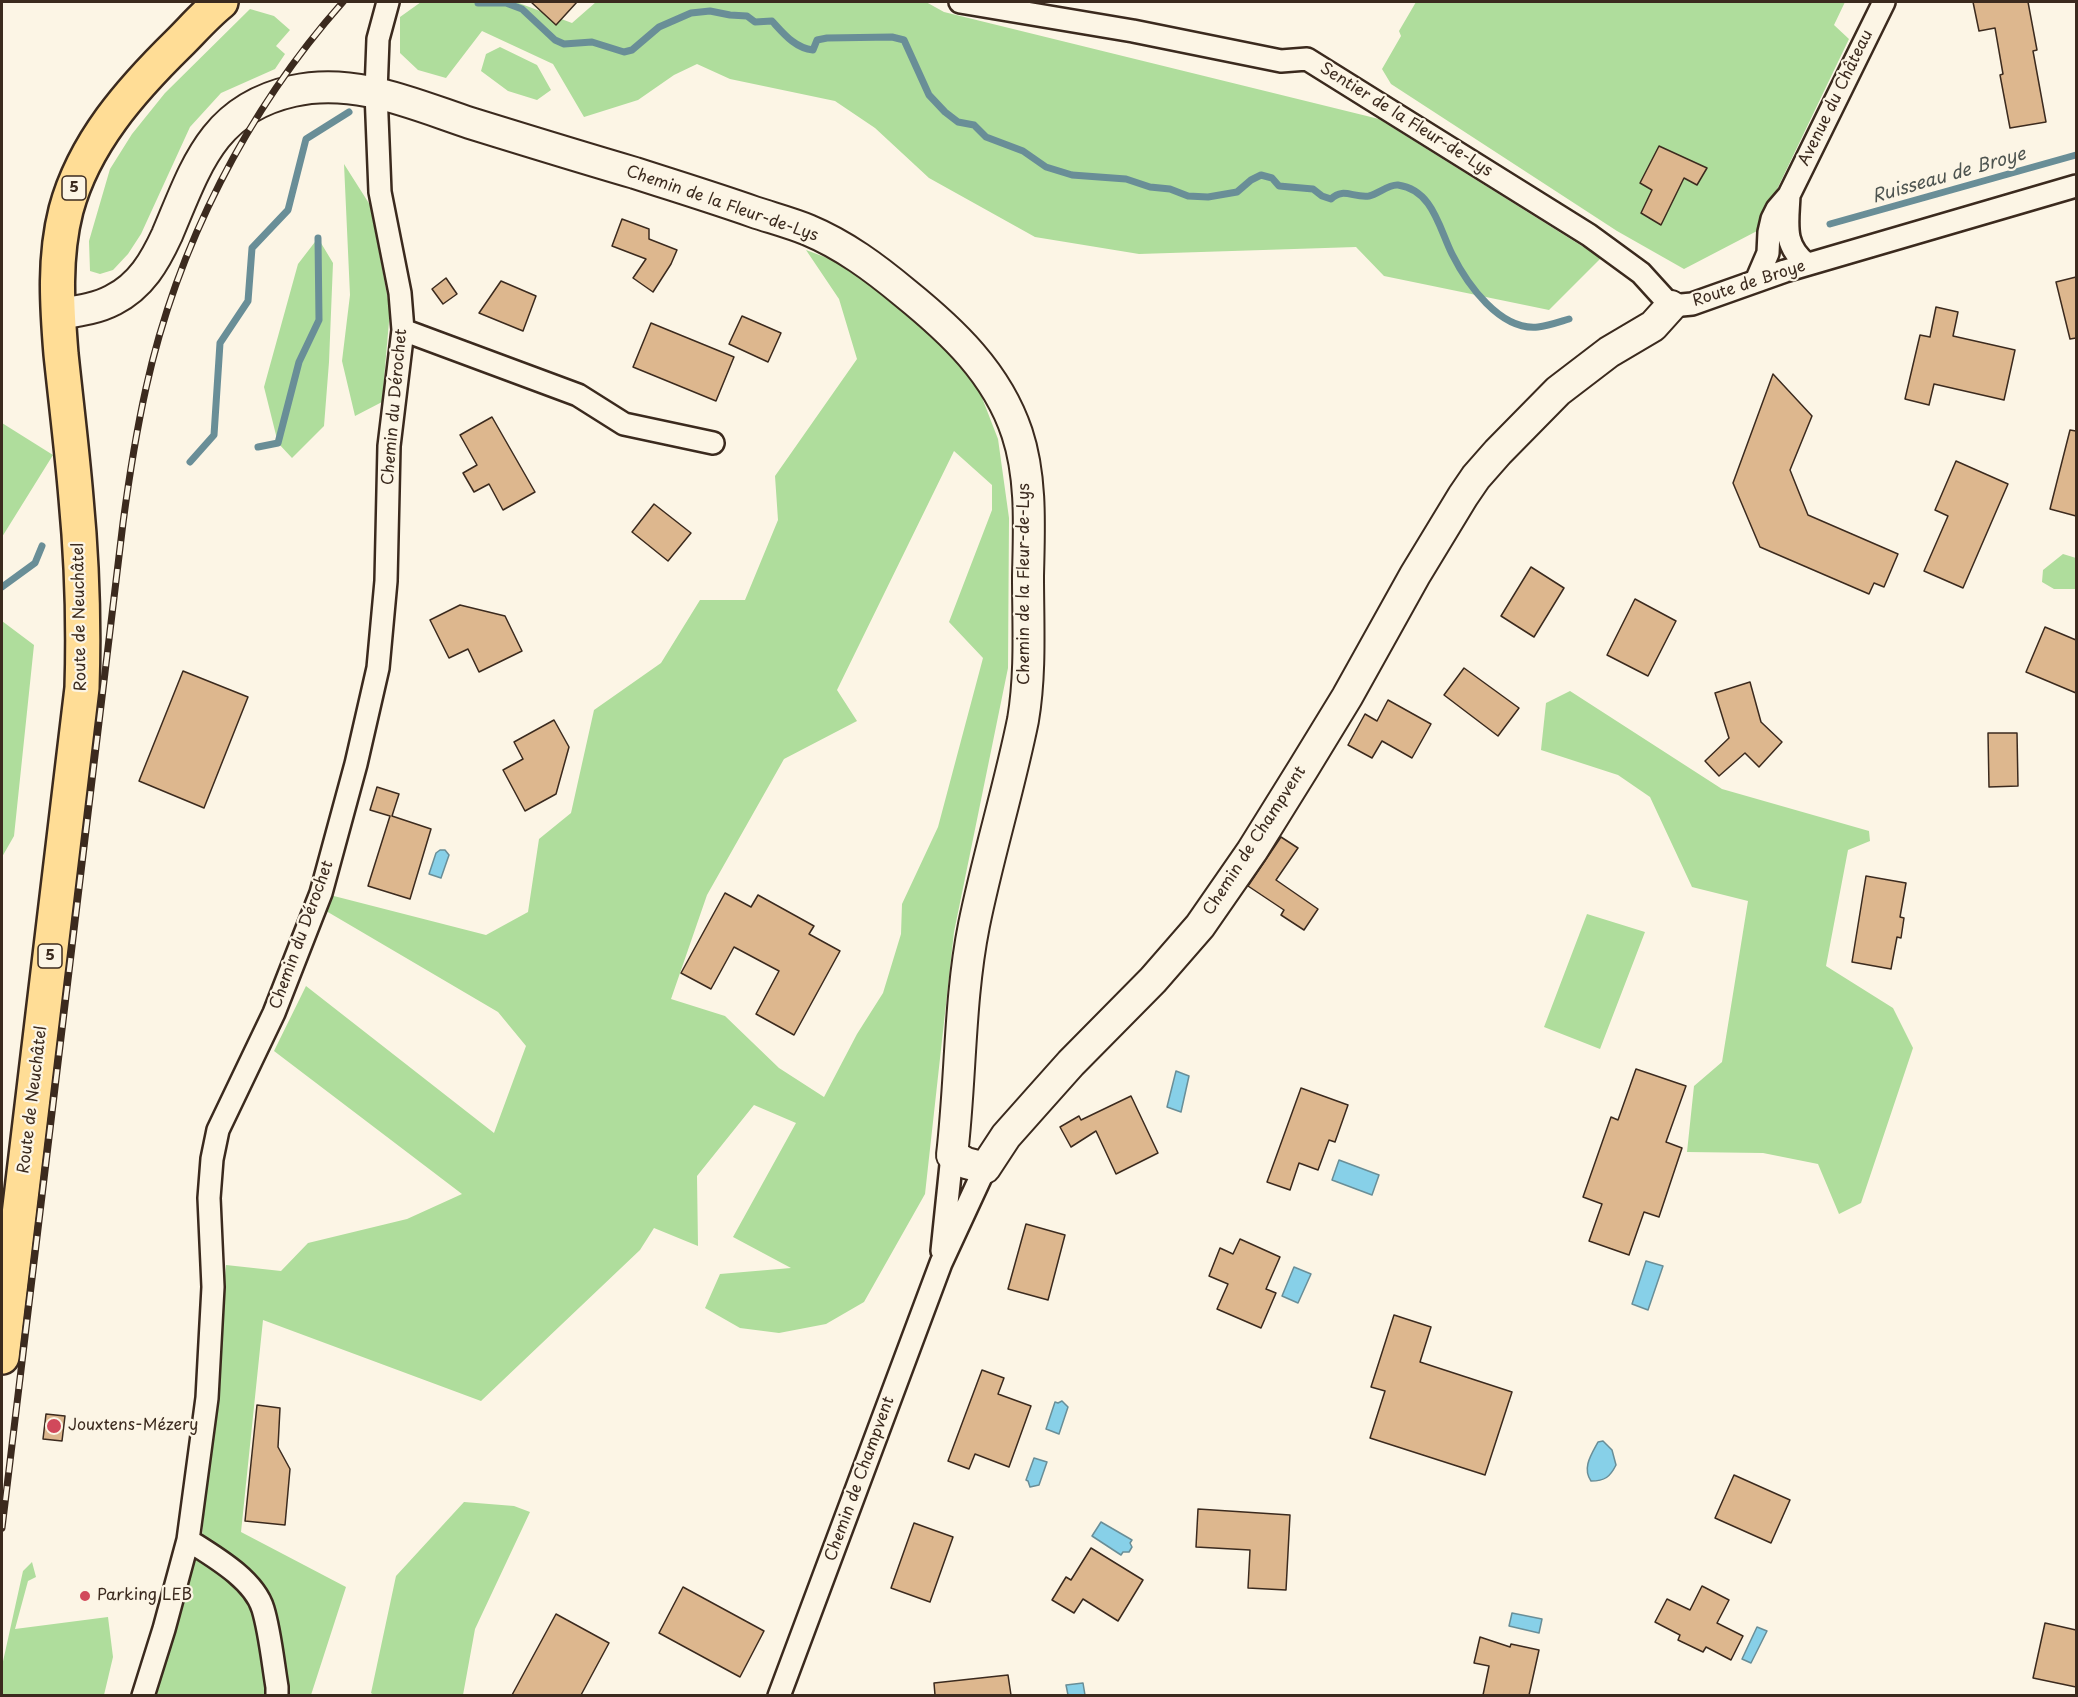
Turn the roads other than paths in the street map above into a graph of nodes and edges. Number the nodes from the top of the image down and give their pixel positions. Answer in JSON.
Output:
{"nodes":[{"id":1,"x":221,"y":2,"type":"edge"},
{"id":2,"x":388,"y":2,"type":"edge"},
{"id":3,"x":960,"y":2,"type":"edge"},
{"id":4,"x":1884,"y":2,"type":"edge"},
{"id":5,"x":376,"y":92,"type":"junction"},
{"id":6,"x":2076,"y":186,"type":"edge"},
{"id":7,"x":1789,"y":195,"type":"junction"},
{"id":8,"x":1807,"y":264,"type":"junction"},
{"id":9,"x":1756,"y":281,"type":"junction"},
{"id":10,"x":1671,"y":306,"type":"junction"},
{"id":11,"x":58,"y":314,"type":"junction"},
{"id":12,"x":403,"y":330,"type":"junction"},
{"id":13,"x":713,"y":443,"type":"dead end"},
{"id":14,"x":1476,"y":477,"type":"joint"},
{"id":15,"x":952,"y":1155,"type":"junction"},
{"id":16,"x":985,"y":1168,"type":"junction"},
{"id":17,"x":941,"y":1263,"type":"junction"},
{"id":18,"x":2,"y":1357,"type":"edge"},
{"id":19,"x":188,"y":1540,"type":"junction"},
{"id":20,"x":143,"y":1695,"type":"edge"},
{"id":21,"x":277,"y":1695,"type":"edge"},
{"id":22,"x":779,"y":1695,"type":"edge"}],
"edges":[{"from":1,"to":11,"type":"main road","name":"Route de Neuchâtel","number":"5"},
{"from":2,"to":5,"type":"street","name":"Chemin du Dérochet"},
{"from":3,"to":10,"type":"street","name":"Sentier de la Fleur-de-Lys"},
{"from":4,"to":7,"type":"street","name":"Avenue du Château"},
{"from":5,"to":11,"type":"street","name":"Chemin de la Fleur-de-Lys"},
{"from":5,"to":12,"type":"street","name":"Chemin du Dérochet"},
{"from":5,"to":15,"type":"street","name":"Chemin de la Fleur-de-Lys"},
{"from":6,"to":8,"type":"street","name":"Route de Broye"},
{"from":7,"to":8,"type":"street","name":"Avenue du Château"},
{"from":7,"to":9,"type":"street","name":"Avenue du Château"},
{"from":8,"to":9,"type":"street","name":"Route de Broye"},
{"from":9,"to":10,"type":"street","name":"Route de Broye"},
{"from":10,"to":14,"type":"street","name":"Route de Broye"},
{"from":11,"to":18,"type":"main road","name":"Route de Neuchâtel","number":"5"},
{"from":12,"to":13,"type":"street"},
{"from":12,"to":19,"type":"street","name":"Chemin du Dérochet"},
{"from":14,"to":16,"type":"street","name":"Chemin de Champvent"},
{"from":15,"to":16,"type":"street"},
{"from":15,"to":17,"type":"street","name":"Chemin de Champvent"},
{"from":16,"to":17,"type":"street","name":"Chemin de Champvent"},
{"from":17,"to":22,"type":"street","name":"Chemin de Champvent"},
{"from":19,"to":20,"type":"street","name":"Chemin du Dérochet"},
{"from":19,"to":21,"type":"street"}]}
